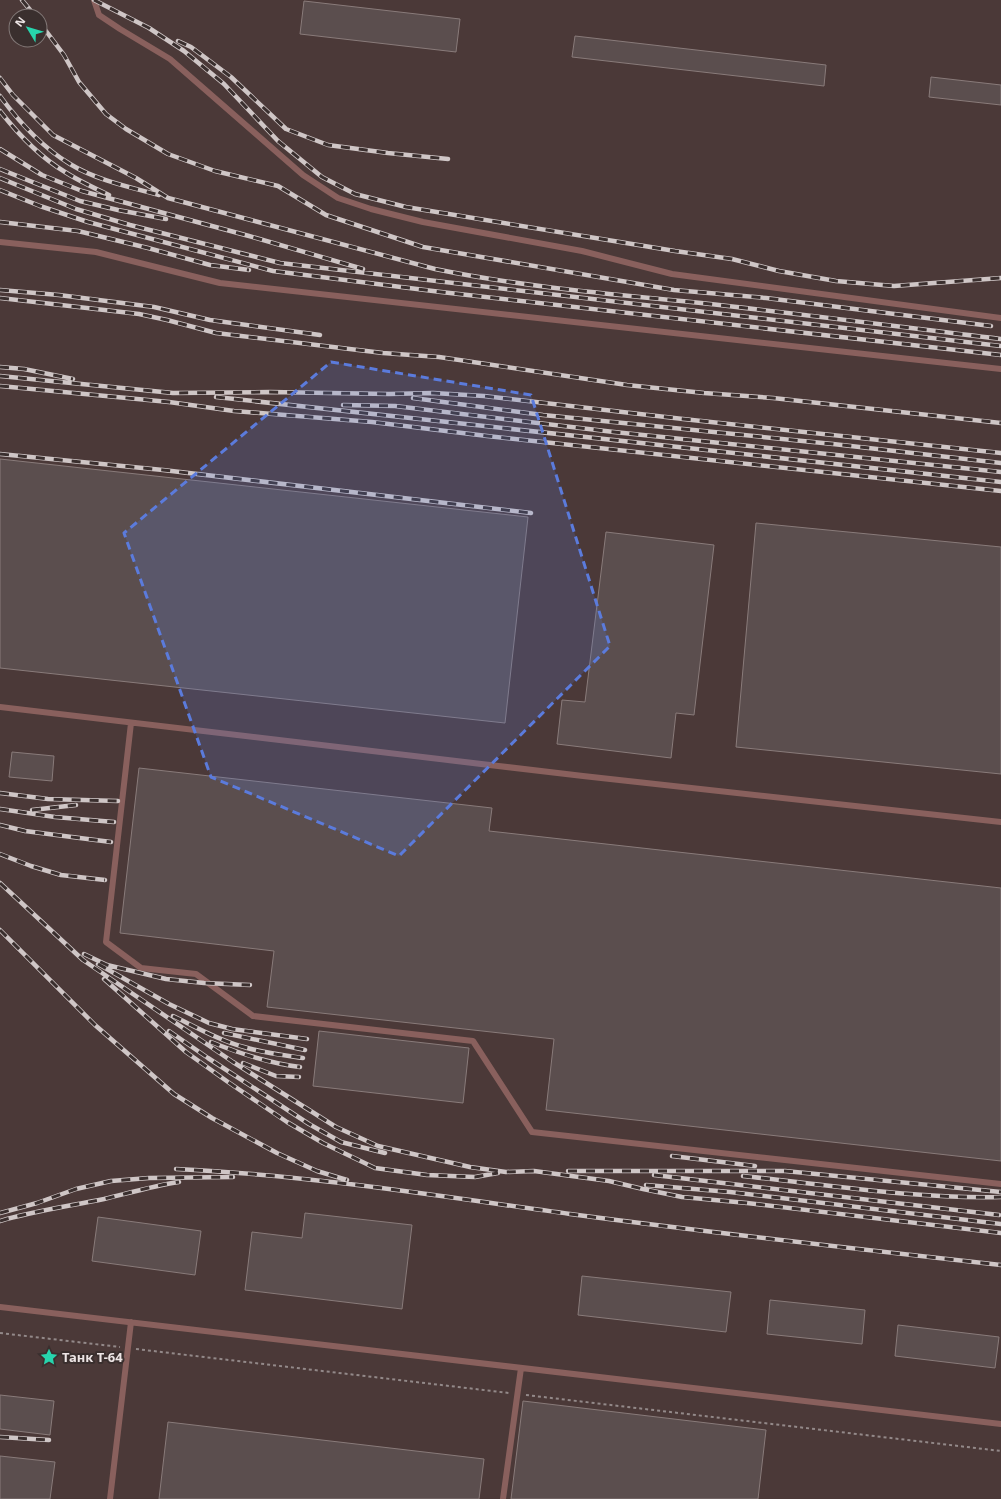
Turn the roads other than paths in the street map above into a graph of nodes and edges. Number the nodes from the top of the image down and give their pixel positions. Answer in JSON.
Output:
{"nodes":[{"id":1,"x":94,"y":0,"type":"edge"},
{"id":2,"x":0,"y":242,"type":"edge"},
{"id":3,"x":1001,"y":318,"type":"edge"},
{"id":4,"x":1001,"y":369,"type":"edge"},
{"id":5,"x":0,"y":707,"type":"edge"},
{"id":6,"x":131,"y":723,"type":"junction"},
{"id":7,"x":1001,"y":822,"type":"edge"},
{"id":8,"x":1001,"y":1184,"type":"edge"},
{"id":9,"x":0,"y":1306,"type":"edge"},
{"id":10,"x":131,"y":1322,"type":"junction"},
{"id":11,"x":521,"y":1368,"type":"junction"},
{"id":12,"x":1001,"y":1424,"type":"edge"},
{"id":13,"x":110,"y":1499,"type":"edge"},
{"id":14,"x":503,"y":1499,"type":"edge"}],
"edges":[{"from":1,"to":3,"type":"lane"},
{"from":2,"to":4,"type":"lane"},
{"from":5,"to":6,"type":"lane"},
{"from":6,"to":7,"type":"lane"},
{"from":6,"to":8,"type":"lane"},
{"from":9,"to":10,"type":"lane"},
{"from":10,"to":11,"type":"lane"},
{"from":10,"to":13,"type":"lane"},
{"from":11,"to":12,"type":"lane"},
{"from":11,"to":14,"type":"lane"}]}
